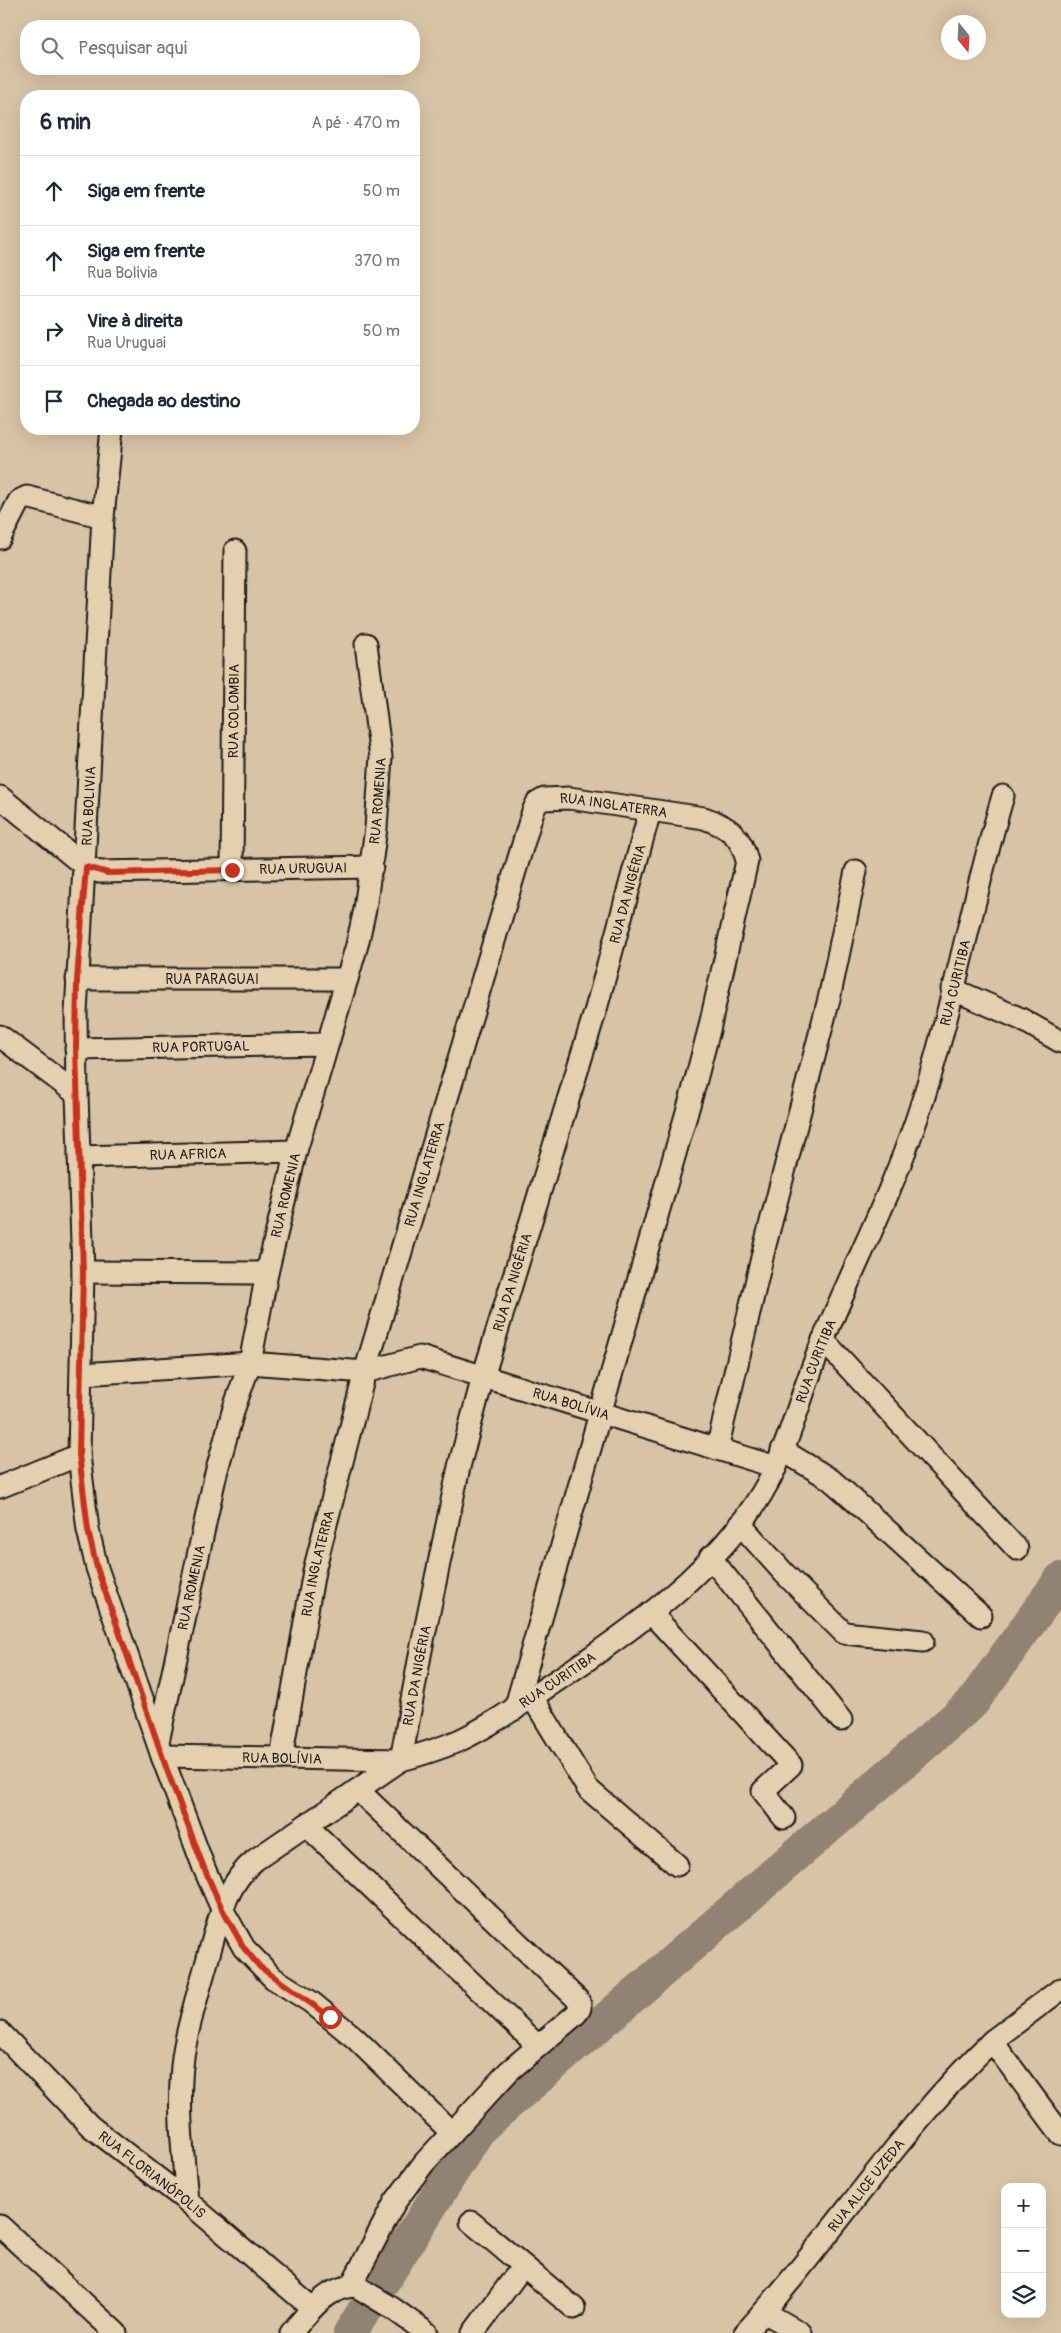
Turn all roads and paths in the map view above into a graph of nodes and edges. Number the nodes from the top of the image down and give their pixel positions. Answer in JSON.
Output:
{"nodes":[{"id":1,"x":111,"y":435,"type":"edge"},
{"id":2,"x":103,"y":517,"type":"junction"},
{"id":3,"x":0,"y":538,"type":"edge"},
{"id":4,"x":235,"y":551,"type":"dead end"},
{"id":5,"x":366,"y":644,"type":"dead end"},
{"id":6,"x":1003,"y":796,"type":"dead end"},
{"id":7,"x":0,"y":797,"type":"edge"},
{"id":8,"x":650,"y":811,"type":"junction"},
{"id":9,"x":86,"y":867,"type":"junction"},
{"id":10,"x":372,"y":867,"type":"junction"},
{"id":11,"x":232,"y":870,"type":"junction"},
{"id":12,"x":856,"y":871,"type":"dead end"},
{"id":13,"x":347,"y":979,"type":"junction"},
{"id":14,"x":77,"y":980,"type":"junction"},
{"id":15,"x":952,"y":989,"type":"junction"},
{"id":16,"x":0,"y":1036,"type":"edge"},
{"id":17,"x":1061,"y":1042,"type":"edge"},
{"id":18,"x":327,"y":1044,"type":"junction"},
{"id":19,"x":76,"y":1049,"type":"junction"},
{"id":20,"x":77,"y":1094,"type":"junction"},
{"id":21,"x":296,"y":1151,"type":"junction"},
{"id":22,"x":79,"y":1158,"type":"junction"},
{"id":23,"x":83,"y":1272,"type":"junction"},
{"id":24,"x":267,"y":1273,"type":"junction"},
{"id":25,"x":823,"y":1340,"type":"junction"},
{"id":26,"x":250,"y":1363,"type":"junction"},
{"id":27,"x":365,"y":1372,"type":"junction"},
{"id":28,"x":82,"y":1374,"type":"junction"},
{"id":29,"x":483,"y":1377,"type":"junction"},
{"id":30,"x":601,"y":1413,"type":"junction"},
{"id":31,"x":717,"y":1449,"type":"junction"},
{"id":32,"x":79,"y":1454,"type":"junction"},
{"id":33,"x":779,"y":1458,"type":"junction"},
{"id":34,"x":0,"y":1488,"type":"edge"},
{"id":35,"x":740,"y":1524,"type":"junction"},
{"id":36,"x":1016,"y":1549,"type":"dead end"},
{"id":37,"x":710,"y":1557,"type":"junction"},
{"id":38,"x":651,"y":1613,"type":"junction"},
{"id":39,"x":981,"y":1616,"type":"dead end"},
{"id":40,"x":923,"y":1641,"type":"dead end"},
{"id":41,"x":532,"y":1697,"type":"junction"},
{"id":42,"x":515,"y":1709,"type":"junction"},
{"id":43,"x":842,"y":1720,"type":"dead end"},
{"id":44,"x":160,"y":1749,"type":"junction"},
{"id":45,"x":281,"y":1758,"type":"junction"},
{"id":46,"x":401,"y":1760,"type":"junction"},
{"id":47,"x":358,"y":1790,"type":"junction"},
{"id":48,"x":784,"y":1818,"type":"dead end"},
{"id":49,"x":306,"y":1825,"type":"junction"},
{"id":50,"x":677,"y":1865,"type":"dead end"},
{"id":51,"x":222,"y":1909,"type":"junction"},
{"id":52,"x":1061,"y":1989,"type":"edge"},
{"id":53,"x":0,"y":2032,"type":"edge"},
{"id":54,"x":992,"y":2041,"type":"junction"},
{"id":55,"x":538,"y":2046,"type":"junction"},
{"id":56,"x":452,"y":2133,"type":"junction"},
{"id":57,"x":1061,"y":2134,"type":"edge"},
{"id":58,"x":187,"y":2201,"type":"junction"},
{"id":59,"x":471,"y":2222,"type":"dead end"},
{"id":60,"x":0,"y":2226,"type":"edge"},
{"id":61,"x":523,"y":2266,"type":"junction"},
{"id":62,"x":356,"y":2287,"type":"junction"},
{"id":63,"x":312,"y":2308,"type":"junction"},
{"id":64,"x":574,"y":2308,"type":"dead end"},
{"id":65,"x":764,"y":2312,"type":"junction"},
{"id":66,"x":116,"y":2333,"type":"edge"},
{"id":67,"x":291,"y":2333,"type":"edge"},
{"id":68,"x":427,"y":2333,"type":"edge"},
{"id":69,"x":473,"y":2333,"type":"edge"},
{"id":70,"x":745,"y":2333,"type":"edge"},
{"id":71,"x":801,"y":2333,"type":"edge"}],
"edges":[{"from":1,"to":2,"type":"street","name":"RUA BOLIVIA"},
{"from":2,"to":3,"type":"street"},
{"from":2,"to":9,"type":"street","name":"RUA BOLIVIA"},
{"from":4,"to":11,"type":"street","name":"RUA COLOMBIA"},
{"from":5,"to":10,"type":"street","name":"RUA ROMENIA"},
{"from":6,"to":15,"type":"street","name":"RUA CURITIBA"},
{"from":7,"to":9,"type":"street"},
{"from":8,"to":27,"type":"street","name":"RUA INGLATERRA"},
{"from":8,"to":29,"type":"street","name":"RUA DA NIGÉRIA"},
{"from":8,"to":30,"type":"street","name":"RUA INGLATERRA"},
{"from":9,"to":11,"type":"street","name":"RUA URUGUAI"},
{"from":9,"to":14,"type":"street","name":"RUA BOLIVIA"},
{"from":10,"to":11,"type":"street","name":"RUA URUGUAI"},
{"from":10,"to":13,"type":"street","name":"RUA ROMENIA"},
{"from":12,"to":31,"type":"street"},
{"from":13,"to":14,"type":"street","name":"RUA PARAGUAI"},
{"from":13,"to":18,"type":"street","name":"RUA ROMENIA"},
{"from":14,"to":19,"type":"street","name":"RUA BOLIVIA"},
{"from":15,"to":17,"type":"street"},
{"from":15,"to":25,"type":"street","name":"RUA CURITIBA"},
{"from":16,"to":20,"type":"street"},
{"from":18,"to":19,"type":"street","name":"RUA PORTUGAL"},
{"from":18,"to":21,"type":"street","name":"RUA ROMENIA"},
{"from":19,"to":20,"type":"street","name":"RUA BOLIVIA"},
{"from":20,"to":22,"type":"street","name":"RUA BOLIVIA"},
{"from":21,"to":22,"type":"street","name":"RUA AFRICA"},
{"from":21,"to":24,"type":"street","name":"RUA ROMENIA"},
{"from":22,"to":23,"type":"street","name":"RUA BOLIVIA"},
{"from":23,"to":24,"type":"street"},
{"from":23,"to":28,"type":"street","name":"RUA BOLIVIA"},
{"from":24,"to":26,"type":"street","name":"RUA ROMENIA"},
{"from":25,"to":33,"type":"street","name":"RUA CURITIBA"},
{"from":25,"to":36,"type":"street"},
{"from":26,"to":27,"type":"street","name":"RUA BOLÍVIA"},
{"from":26,"to":28,"type":"street","name":"RUA BOLÍVIA"},
{"from":26,"to":44,"type":"street","name":"RUA ROMENIA"},
{"from":27,"to":29,"type":"street","name":"RUA BOLÍVIA"},
{"from":27,"to":45,"type":"street","name":"RUA INGLATERRA"},
{"from":28,"to":32,"type":"street","name":"RUA BOLIVIA"},
{"from":29,"to":30,"type":"street","name":"RUA BOLÍVIA"},
{"from":29,"to":46,"type":"street","name":"RUA DA NIGÉRIA"},
{"from":30,"to":31,"type":"street","name":"RUA BOLÍVIA"},
{"from":30,"to":42,"type":"street","name":"RUA INGLATERRA"},
{"from":31,"to":33,"type":"street","name":"RUA BOLÍVIA"},
{"from":32,"to":34,"type":"street"},
{"from":32,"to":44,"type":"street","name":"RUA BOLIVIA"},
{"from":33,"to":35,"type":"street","name":"RUA CURITIBA"},
{"from":33,"to":39,"type":"street","name":"RUA BOLÍVIA"},
{"from":35,"to":37,"type":"street","name":"RUA CURITIBA"},
{"from":35,"to":40,"type":"street"},
{"from":37,"to":38,"type":"street","name":"RUA CURITIBA"},
{"from":37,"to":43,"type":"street"},
{"from":38,"to":41,"type":"street","name":"RUA CURITIBA"},
{"from":38,"to":48,"type":"street"},
{"from":41,"to":42,"type":"street","name":"RUA CURITIBA"},
{"from":41,"to":50,"type":"street"},
{"from":42,"to":46,"type":"street","name":"RUA CURITIBA"},
{"from":44,"to":45,"type":"street","name":"RUA BOLÍVIA"},
{"from":44,"to":51,"type":"street","name":"RUA BOLIVIA"},
{"from":45,"to":46,"type":"street","name":"RUA BOLÍVIA"},
{"from":46,"to":47,"type":"street"},
{"from":47,"to":49,"type":"street"},
{"from":47,"to":55,"type":"street"},
{"from":49,"to":51,"type":"street"},
{"from":49,"to":55,"type":"street"},
{"from":51,"to":56,"type":"street","name":"RUA BOLIVIA"},
{"from":51,"to":58,"type":"street"},
{"from":52,"to":54,"type":"street","name":"RUA ALICE UZEDA"},
{"from":53,"to":58,"type":"street","name":"RUA FLORIANÓPOLIS"},
{"from":54,"to":57,"type":"street"},
{"from":54,"to":65,"type":"street","name":"RUA ALICE UZEDA"},
{"from":55,"to":56,"type":"street"},
{"from":56,"to":62,"type":"street"},
{"from":58,"to":63,"type":"street","name":"RUA FLORIANÓPOLIS"},
{"from":59,"to":61,"type":"street"},
{"from":60,"to":66,"type":"street"},
{"from":61,"to":64,"type":"street"},
{"from":61,"to":69,"type":"street"},
{"from":62,"to":63,"type":"street"},
{"from":62,"to":68,"type":"street"},
{"from":63,"to":67,"type":"street"},
{"from":65,"to":70,"type":"street","name":"RUA ALICE UZEDA"},
{"from":65,"to":71,"type":"street"}]}
